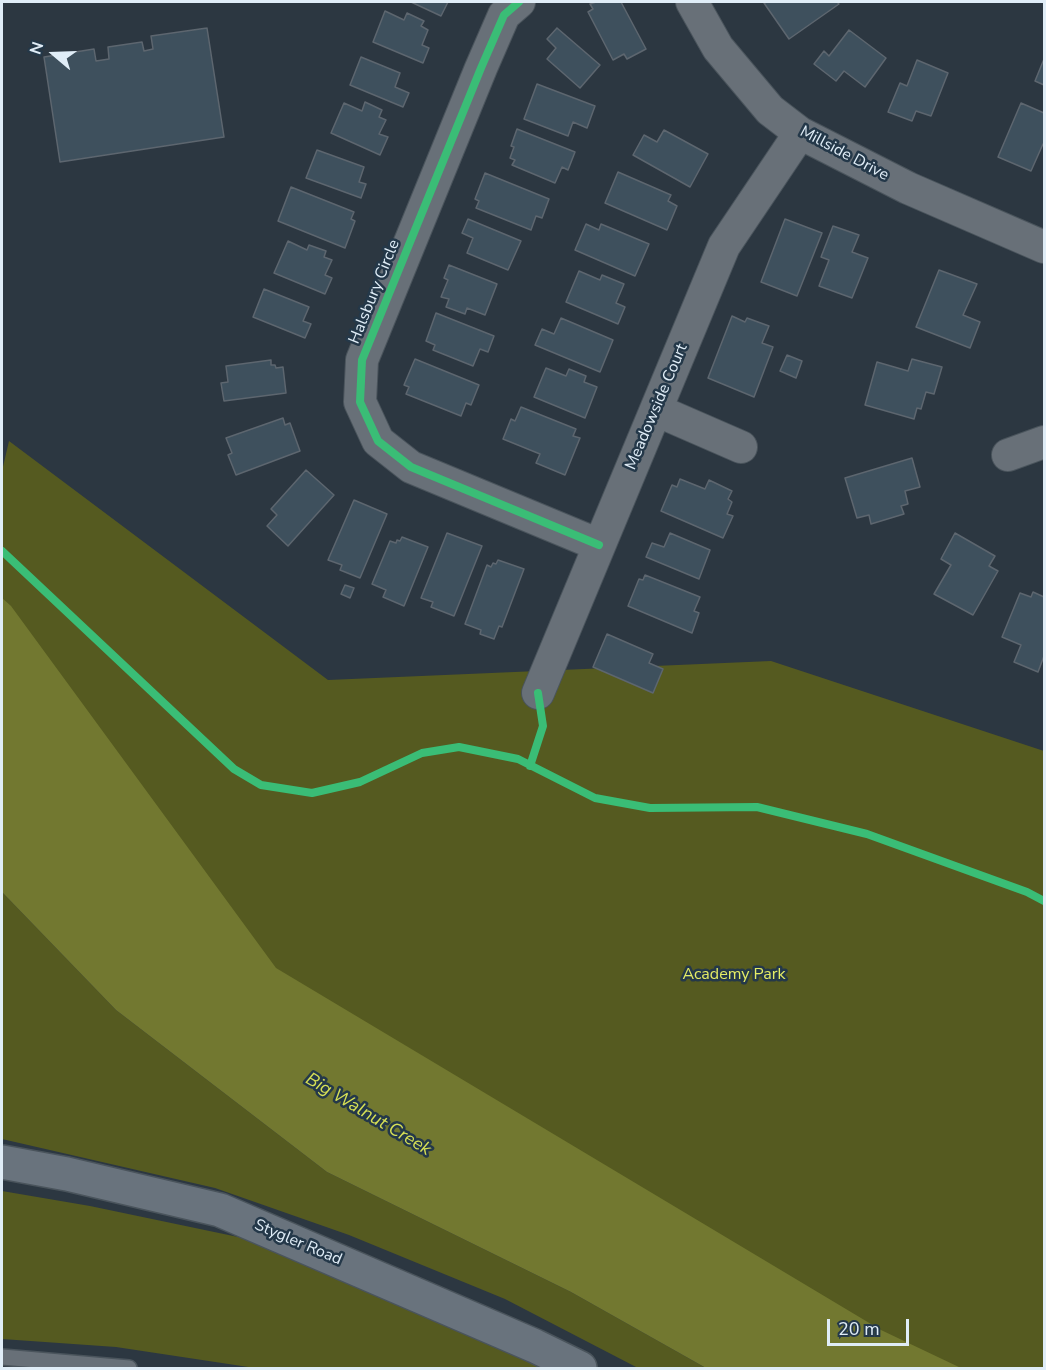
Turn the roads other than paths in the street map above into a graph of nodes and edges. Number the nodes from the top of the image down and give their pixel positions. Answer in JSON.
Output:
{"nodes":[{"id":1,"x":519,"y":2,"type":"edge"},
{"id":2,"x":692,"y":2,"type":"edge"},
{"id":3,"x":800,"y":133,"type":"junction"},
{"id":4,"x":1044,"y":247,"type":"edge"},
{"id":5,"x":656,"y":410,"type":"junction"},
{"id":6,"x":1044,"y":417,"type":"edge"},
{"id":7,"x":1044,"y":421,"type":"edge"},
{"id":8,"x":1044,"y":442,"type":"edge"},
{"id":9,"x":741,"y":447,"type":"dead end"},
{"id":10,"x":1008,"y":454,"type":"dead end"},
{"id":11,"x":599,"y":545,"type":"junction"},
{"id":12,"x":538,"y":693,"type":"dead end"},
{"id":13,"x":2,"y":1162,"type":"edge"},
{"id":14,"x":2,"y":1357,"type":"edge"},
{"id":15,"x":129,"y":1368,"type":"edge"},
{"id":16,"x":580,"y":1368,"type":"edge"}],
"edges":[{"from":1,"to":11,"type":"street","name":"Halsbury Circle"},
{"from":2,"to":3,"type":"street","name":"Millside Drive"},
{"from":3,"to":4,"type":"street","name":"Millside Drive"},
{"from":3,"to":5,"type":"street","name":"Meadowside Court"},
{"from":5,"to":9,"type":"street"},
{"from":5,"to":11,"type":"street","name":"Meadowside Court"},
{"from":6,"to":7,"type":"street"},
{"from":8,"to":10,"type":"street"},
{"from":11,"to":12,"type":"street","name":"Meadowside Court"},
{"from":13,"to":16,"type":"main road","name":"Stygler Road"},
{"from":14,"to":15,"type":"lane"}]}
